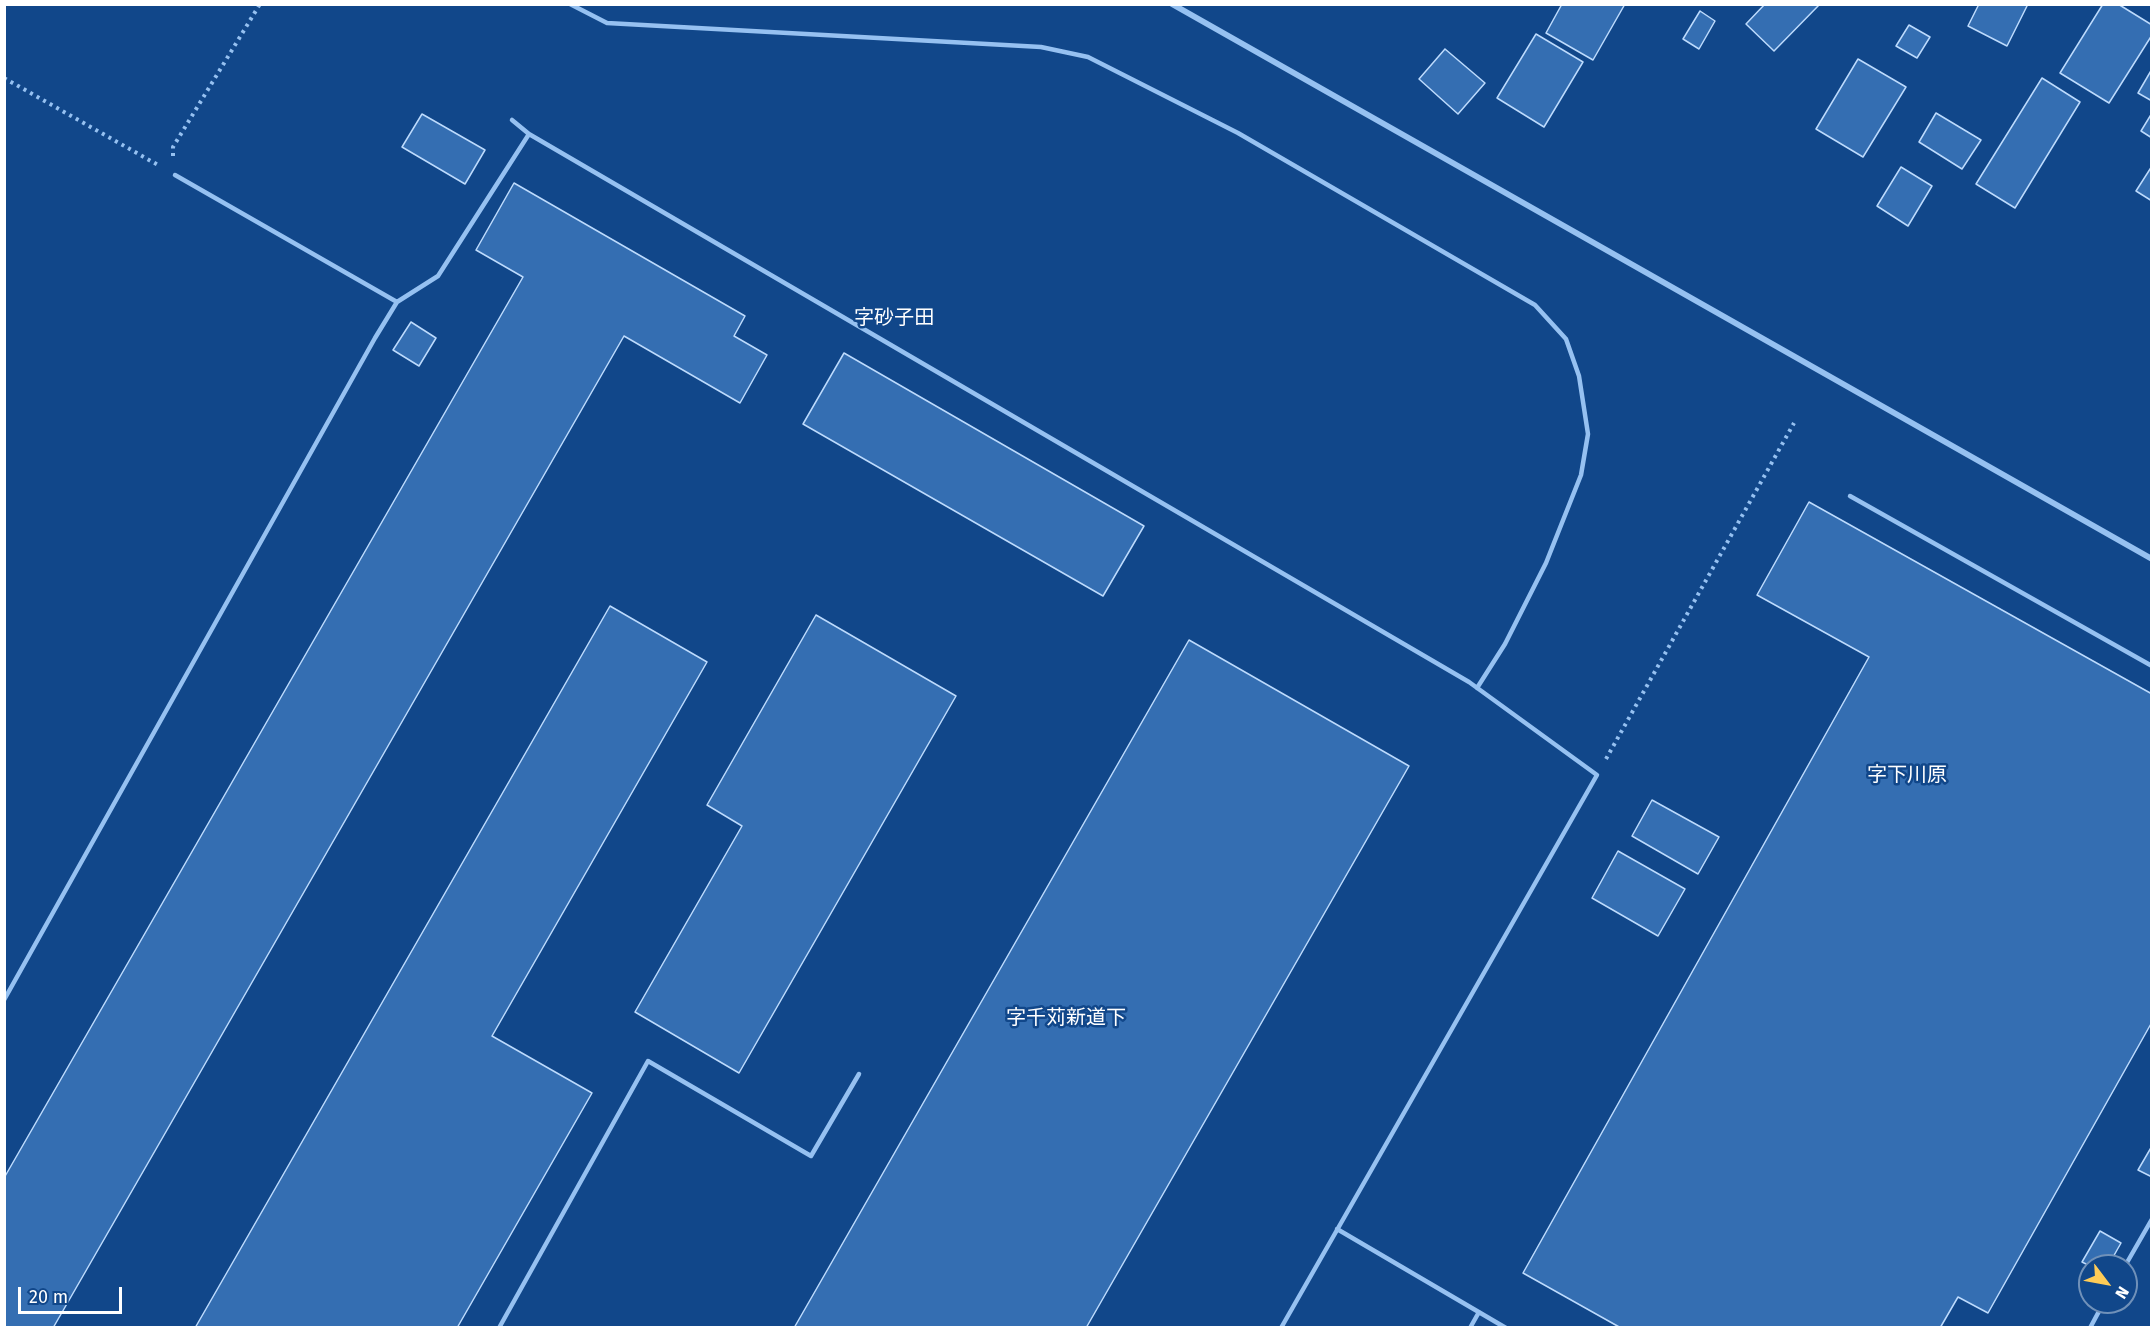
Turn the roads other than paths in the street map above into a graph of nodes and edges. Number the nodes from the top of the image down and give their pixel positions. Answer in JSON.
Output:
{"nodes":[{"id":1,"x":570,"y":4,"type":"edge"},
{"id":2,"x":1172,"y":4,"type":"edge"},
{"id":3,"x":512,"y":120,"type":"dead end"},
{"id":4,"x":529,"y":134,"type":"junction"},
{"id":5,"x":175,"y":175,"type":"road end"},
{"id":6,"x":397,"y":302,"type":"junction"},
{"id":7,"x":1850,"y":496,"type":"dead end"},
{"id":8,"x":2151,"y":559,"type":"edge"},
{"id":9,"x":2151,"y":666,"type":"edge"},
{"id":10,"x":1477,"y":688,"type":"junction"},
{"id":11,"x":4,"y":1000,"type":"edge"},
{"id":12,"x":859,"y":1074,"type":"dead end"},
{"id":13,"x":2151,"y":1219,"type":"edge"},
{"id":14,"x":1336,"y":1229,"type":"junction"},
{"id":15,"x":2132,"y":1254,"type":"edge"},
{"id":16,"x":1479,"y":1312,"type":"junction"},
{"id":17,"x":2098,"y":1314,"type":"edge"},
{"id":18,"x":500,"y":1328,"type":"edge"},
{"id":19,"x":1281,"y":1328,"type":"edge"},
{"id":20,"x":1470,"y":1328,"type":"edge"},
{"id":21,"x":1506,"y":1328,"type":"edge"},
{"id":22,"x":2090,"y":1328,"type":"edge"}],
"edges":[{"from":1,"to":10,"type":"lane"},
{"from":2,"to":8,"type":"street"},
{"from":3,"to":4,"type":"lane"},
{"from":4,"to":6,"type":"lane"},
{"from":4,"to":10,"type":"lane"},
{"from":5,"to":6,"type":"lane"},
{"from":6,"to":11,"type":"lane"},
{"from":7,"to":9,"type":"lane"},
{"from":10,"to":14,"type":"lane"},
{"from":12,"to":18,"type":"lane"},
{"from":13,"to":15,"type":"lane"},
{"from":14,"to":16,"type":"lane"},
{"from":14,"to":19,"type":"lane"},
{"from":16,"to":20,"type":"lane"},
{"from":16,"to":21,"type":"lane"},
{"from":17,"to":22,"type":"lane"}]}
